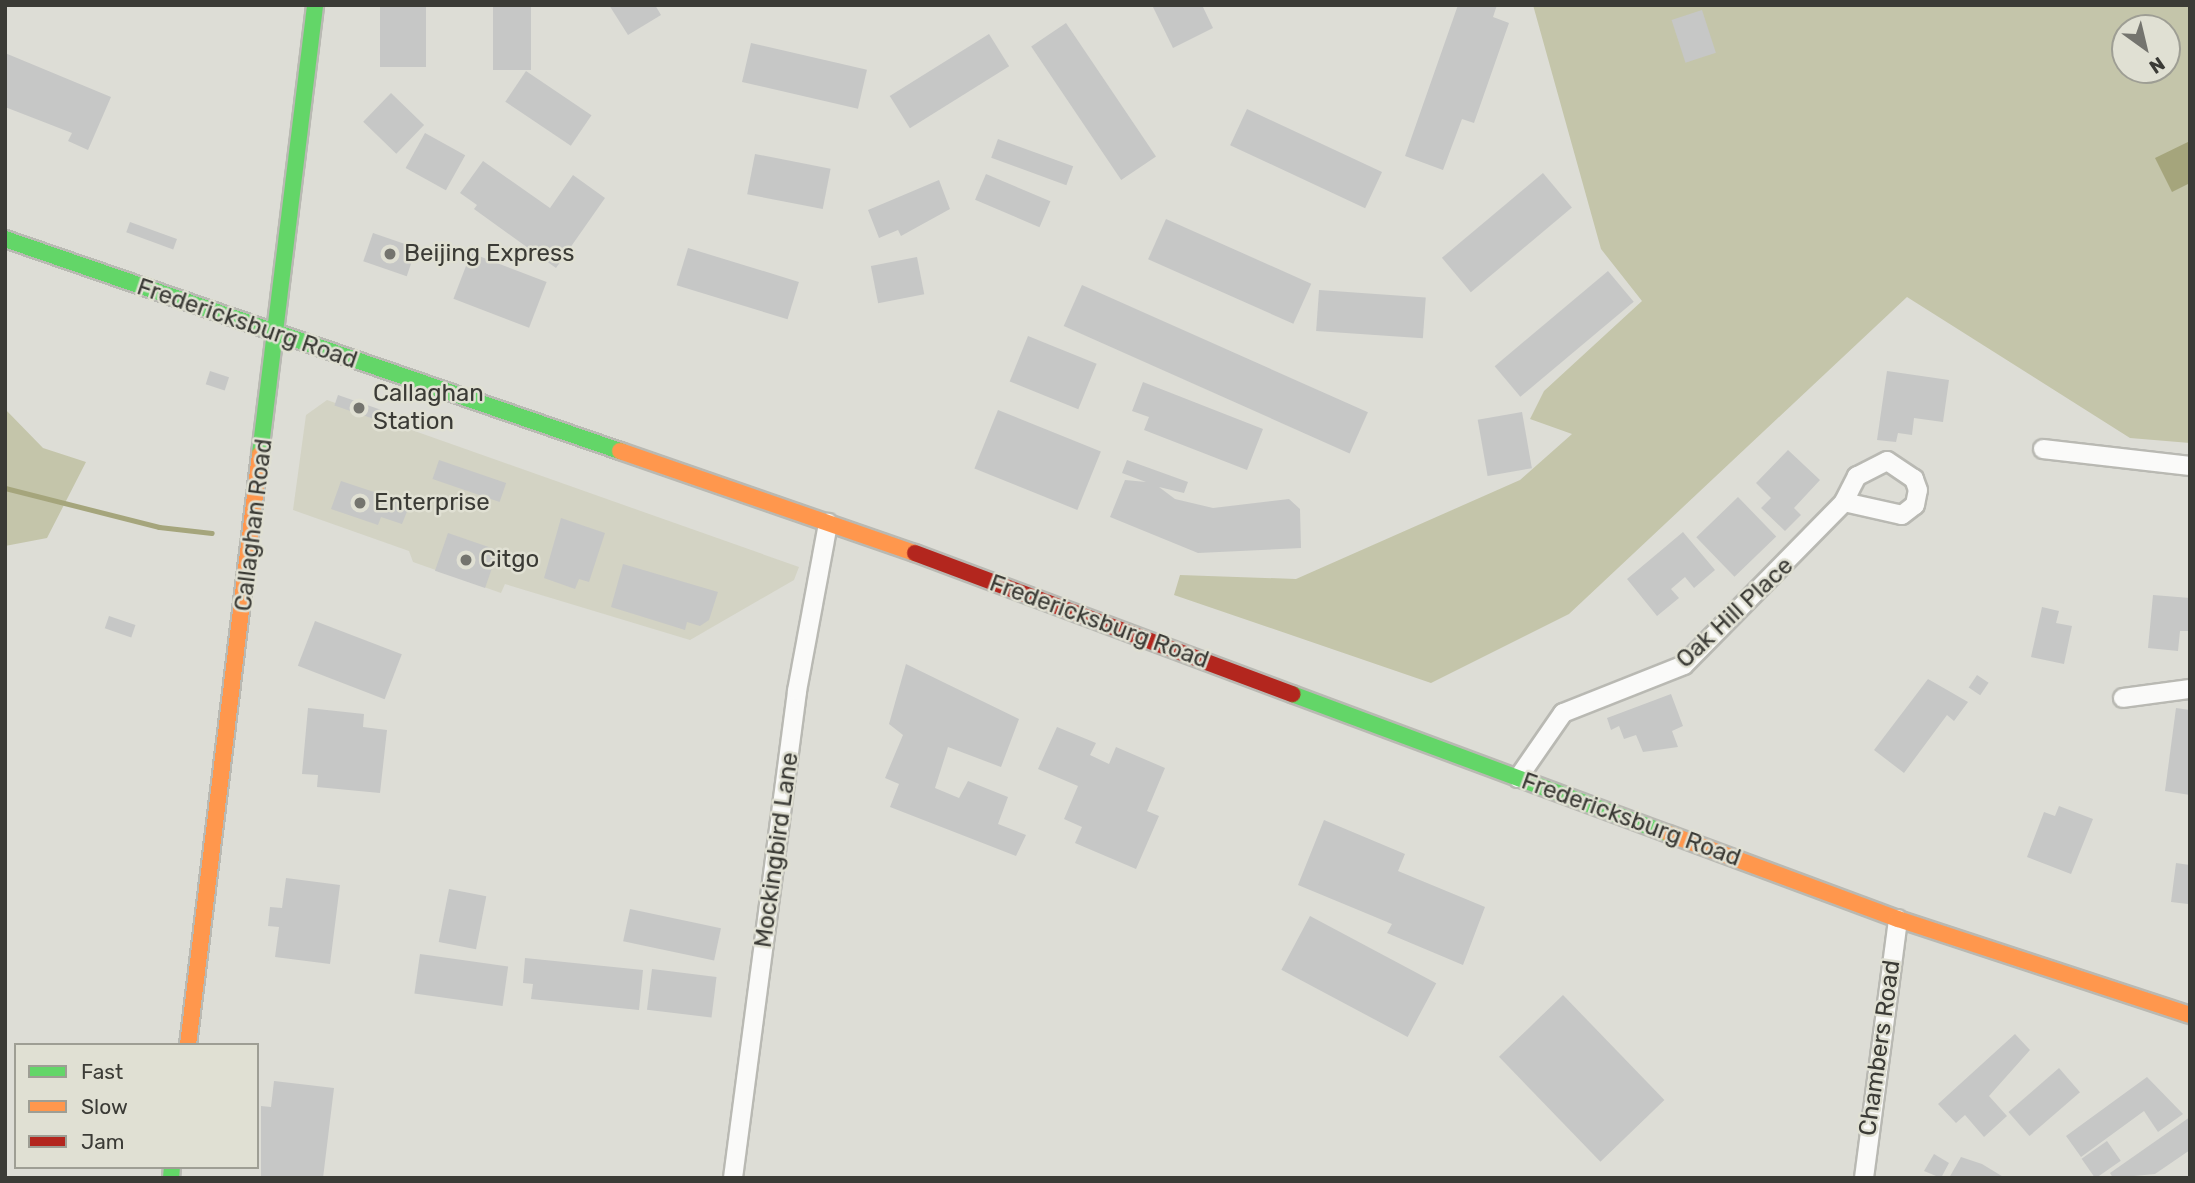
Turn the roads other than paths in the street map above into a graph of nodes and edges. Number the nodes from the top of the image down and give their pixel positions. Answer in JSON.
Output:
{"nodes":[{"id":1,"x":315,"y":5,"type":"edge"},
{"id":2,"x":5,"y":239,"type":"edge"},
{"id":3,"x":278,"y":337,"type":"junction"},
{"id":4,"x":2043,"y":450,"type":"dead end"},
{"id":5,"x":2190,"y":466,"type":"edge"},
{"id":6,"x":1844,"y":502,"type":"dead end"},
{"id":7,"x":828,"y":523,"type":"junction"},
{"id":8,"x":2190,"y":689,"type":"edge"},
{"id":9,"x":2123,"y":698,"type":"dead end"},
{"id":10,"x":1518,"y":778,"type":"junction"},
{"id":11,"x":1898,"y":919,"type":"junction"},
{"id":12,"x":2190,"y":1015,"type":"edge"},
{"id":13,"x":188,"y":1043,"type":"edge"},
{"id":14,"x":733,"y":1178,"type":"edge"},
{"id":15,"x":1864,"y":1178,"type":"edge"}],
"edges":[{"from":1,"to":3,"type":"main road","name":"Callaghan Road"},
{"from":2,"to":3,"type":"main road","name":"Fredericksburg Road"},
{"from":3,"to":7,"type":"main road","name":"Fredericksburg Road"},
{"from":3,"to":13,"type":"main road","name":"Callaghan Road"},
{"from":4,"to":5,"type":"street"},
{"from":6,"to":10,"type":"street","name":"Oak Hill Place"},
{"from":7,"to":10,"type":"main road","name":"Fredericksburg Road"},
{"from":7,"to":14,"type":"street","name":"Mockingbird Lane"},
{"from":8,"to":9,"type":"street"},
{"from":10,"to":11,"type":"main road","name":"Fredericksburg Road"},
{"from":11,"to":12,"type":"main road","name":"Fredericksburg Road"},
{"from":11,"to":15,"type":"street","name":"Chambers Road"}]}
